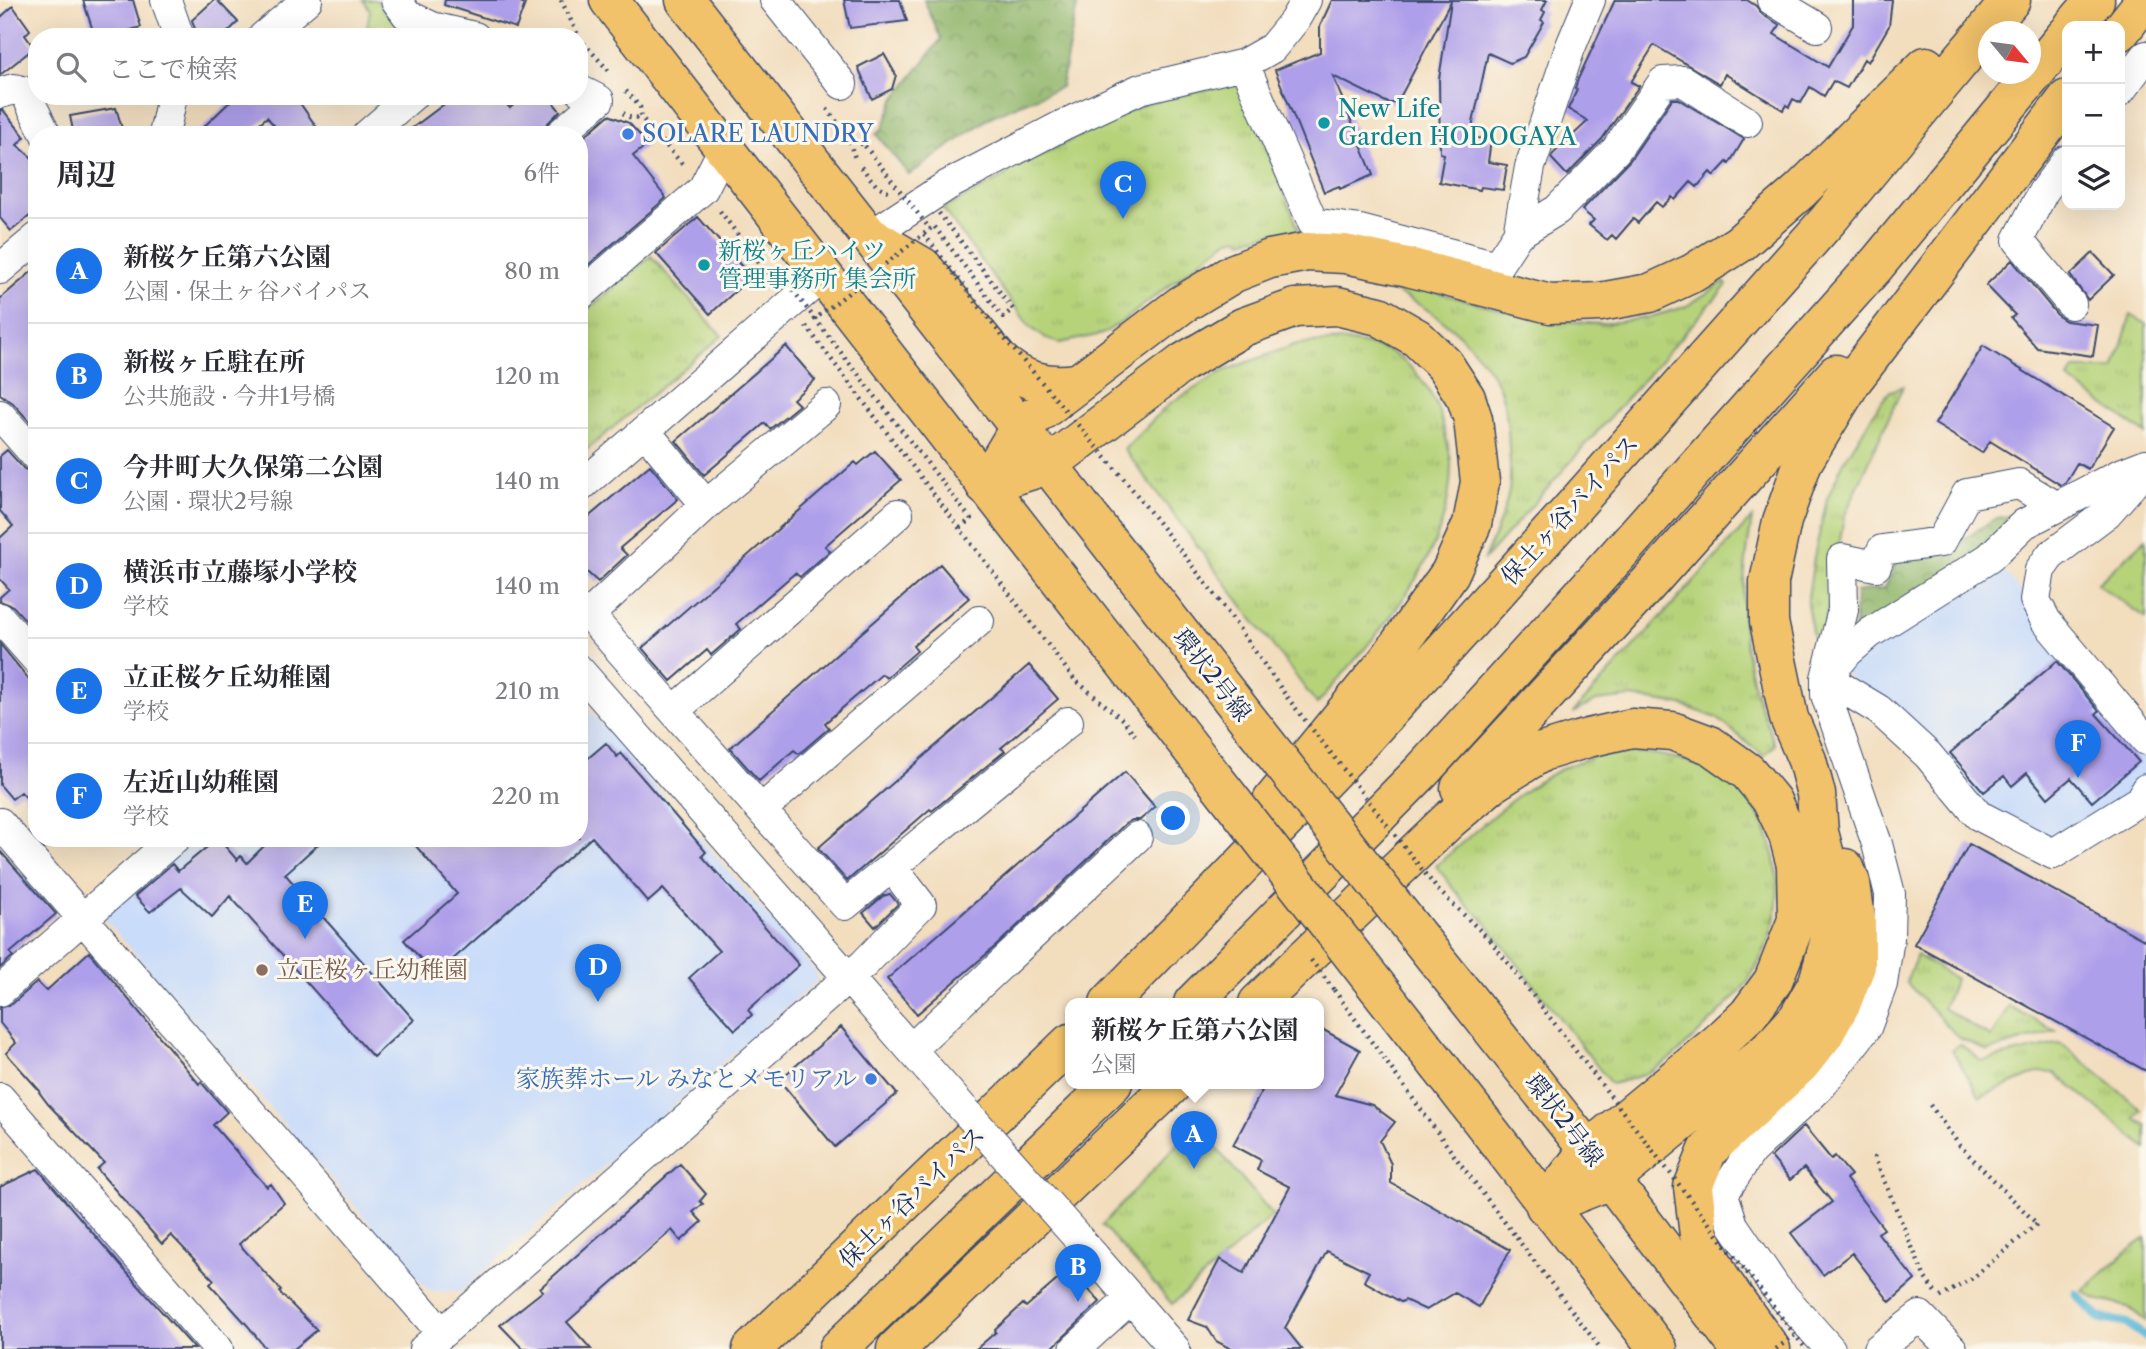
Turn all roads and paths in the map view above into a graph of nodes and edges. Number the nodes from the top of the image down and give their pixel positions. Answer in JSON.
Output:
{"nodes":[{"id":1,"x":166,"y":0,"type":"edge"},
{"id":2,"x":307,"y":0,"type":"edge"},
{"id":3,"x":396,"y":0,"type":"edge"},
{"id":4,"x":561,"y":0,"type":"edge"},
{"id":5,"x":609,"y":0,"type":"edge"},
{"id":6,"x":685,"y":0,"type":"edge"},
{"id":7,"x":775,"y":0,"type":"edge"},
{"id":8,"x":1306,"y":0,"type":"edge"},
{"id":9,"x":1590,"y":0,"type":"edge"},
{"id":10,"x":1772,"y":0,"type":"edge"},
{"id":11,"x":1988,"y":0,"type":"edge"},
{"id":12,"x":2011,"y":0,"type":"edge"},
{"id":13,"x":2095,"y":0,"type":"edge"},
{"id":14,"x":2145,"y":0,"type":"edge"},
{"id":15,"x":2077,"y":21,"type":"edge"},
{"id":16,"x":1817,"y":26,"type":"dead end"},
{"id":17,"x":2125,"y":26,"type":"edge"},
{"id":18,"x":176,"y":28,"type":"edge"},
{"id":19,"x":274,"y":28,"type":"edge"},
{"id":20,"x":436,"y":28,"type":"edge"},
{"id":21,"x":575,"y":28,"type":"edge"},
{"id":22,"x":2062,"y":40,"type":"edge"},
{"id":23,"x":588,"y":48,"type":"edge"},
{"id":24,"x":2146,"y":57,"type":"edge"},
{"id":25,"x":1244,"y":64,"type":"junction"},
{"id":26,"x":614,"y":78,"type":"dead end"},
{"id":27,"x":842,"y":84,"type":"dead end"},
{"id":28,"x":2125,"y":84,"type":"edge"},
{"id":29,"x":623,"y":87,"type":"dead end"},
{"id":30,"x":0,"y":93,"type":"edge"},
{"id":31,"x":588,"y":95,"type":"edge"},
{"id":32,"x":28,"y":98,"type":"edge"},
{"id":33,"x":31,"y":105,"type":"edge"},
{"id":34,"x":170,"y":105,"type":"edge"},
{"id":35,"x":402,"y":105,"type":"edge"},
{"id":36,"x":2062,"y":105,"type":"edge"},
{"id":37,"x":1747,"y":122,"type":"dead end"},
{"id":38,"x":42,"y":126,"type":"edge"},
{"id":39,"x":166,"y":126,"type":"edge"},
{"id":40,"x":377,"y":126,"type":"edge"},
{"id":41,"x":569,"y":126,"type":"edge"},
{"id":42,"x":865,"y":146,"type":"dead end"},
{"id":43,"x":724,"y":148,"type":"junction"},
{"id":44,"x":2062,"y":167,"type":"edge"},
{"id":45,"x":703,"y":189,"type":"junction"},
{"id":46,"x":1994,"y":193,"type":"junction"},
{"id":47,"x":939,"y":213,"type":"dead end"},
{"id":48,"x":930,"y":229,"type":"junction"},
{"id":49,"x":924,"y":234,"type":"junction"},
{"id":50,"x":1518,"y":234,"type":"junction"},
{"id":51,"x":870,"y":236,"type":"junction"},
{"id":52,"x":28,"y":252,"type":"edge"},
{"id":53,"x":776,"y":268,"type":"dead end"},
{"id":54,"x":0,"y":269,"type":"edge"},
{"id":55,"x":824,"y":275,"type":"junction"},
{"id":56,"x":588,"y":288,"type":"edge"},
{"id":57,"x":2071,"y":304,"type":"dead end"},
{"id":58,"x":802,"y":312,"type":"junction"},
{"id":59,"x":1076,"y":383,"type":"junction"},
{"id":60,"x":826,"y":405,"type":"dead end"},
{"id":61,"x":0,"y":415,"type":"edge"},
{"id":62,"x":1019,"y":428,"type":"junction"},
{"id":63,"x":645,"y":431,"type":"junction"},
{"id":64,"x":28,"y":447,"type":"edge"},
{"id":65,"x":1048,"y":465,"type":"junction"},
{"id":66,"x":2146,"y":466,"type":"edge"},
{"id":67,"x":588,"y":480,"type":"edge"},
{"id":68,"x":976,"y":499,"type":"junction"},
{"id":69,"x":706,"y":505,"type":"junction"},
{"id":70,"x":2057,"y":507,"type":"junction"},
{"id":71,"x":898,"y":514,"type":"dead end"},
{"id":72,"x":960,"y":528,"type":"junction"},
{"id":73,"x":0,"y":618,"type":"edge"},
{"id":74,"x":979,"y":621,"type":"dead end"},
{"id":75,"x":28,"y":650,"type":"edge"},
{"id":76,"x":1826,"y":678,"type":"junction"},
{"id":77,"x":588,"y":680,"type":"edge"},
{"id":78,"x":674,"y":712,"type":"junction"},
{"id":79,"x":1069,"y":722,"type":"dead end"},
{"id":80,"x":1140,"y":740,"type":"dead end"},
{"id":81,"x":2146,"y":740,"type":"edge"},
{"id":82,"x":2146,"y":789,"type":"edge"},
{"id":83,"x":1816,"y":794,"type":"junction"},
{"id":84,"x":761,"y":810,"type":"junction"},
{"id":85,"x":0,"y":823,"type":"edge"},
{"id":86,"x":1137,"y":837,"type":"dead end"},
{"id":87,"x":165,"y":847,"type":"edge"},
{"id":88,"x":892,"y":867,"type":"junction"},
{"id":89,"x":83,"y":919,"type":"junction"},
{"id":90,"x":849,"y":979,"type":"junction"},
{"id":91,"x":1334,"y":990,"type":"dead end"},
{"id":92,"x":0,"y":991,"type":"edge"},
{"id":93,"x":1105,"y":998,"type":"edge"},
{"id":94,"x":1114,"y":998,"type":"edge"},
{"id":95,"x":1197,"y":998,"type":"edge"},
{"id":96,"x":1255,"y":998,"type":"edge"},
{"id":97,"x":1263,"y":998,"type":"edge"},
{"id":98,"x":1063,"y":1049,"type":"edge"},
{"id":99,"x":919,"y":1059,"type":"junction"},
{"id":100,"x":1107,"y":1089,"type":"edge"},
{"id":101,"x":1166,"y":1089,"type":"edge"},
{"id":102,"x":0,"y":1098,"type":"edge"},
{"id":103,"x":1930,"y":1105,"type":"dead end"},
{"id":104,"x":1588,"y":1150,"type":"junction"},
{"id":105,"x":1874,"y":1156,"type":"dead end"},
{"id":106,"x":1611,"y":1180,"type":"junction"},
{"id":107,"x":1545,"y":1206,"type":"junction"},
{"id":108,"x":1131,"y":1298,"type":"junction"},
{"id":109,"x":1930,"y":1307,"type":"junction"},
{"id":110,"x":433,"y":1341,"type":"edge"},
{"id":111,"x":1781,"y":1344,"type":"edge"},
{"id":112,"x":218,"y":1349,"type":"edge"},
{"id":113,"x":752,"y":1349,"type":"edge"},
{"id":114,"x":838,"y":1349,"type":"edge"},
{"id":115,"x":896,"y":1349,"type":"edge"},
{"id":116,"x":1075,"y":1349,"type":"edge"},
{"id":117,"x":1175,"y":1349,"type":"edge"},
{"id":118,"x":1601,"y":1349,"type":"edge"},
{"id":119,"x":1658,"y":1349,"type":"edge"},
{"id":120,"x":1740,"y":1349,"type":"edge"},
{"id":121,"x":1806,"y":1349,"type":"edge"},
{"id":122,"x":1830,"y":1349,"type":"edge"},
{"id":123,"x":1878,"y":1349,"type":"edge"},
{"id":124,"x":1952,"y":1349,"type":"edge"}],
"edges":[{"from":1,"to":18,"type":"street"},
{"from":2,"to":19,"type":"street"},
{"from":3,"to":20,"type":"street"},
{"from":4,"to":21,"type":"path"},
{"from":5,"to":43,"type":"main road"},
{"from":6,"to":51,"type":"main road","name":"環状2号線"},
{"from":7,"to":27,"type":"street"},
{"from":8,"to":25,"type":"street"},
{"from":9,"to":50,"type":"street"},
{"from":10,"to":16,"type":"street"},
{"from":11,"to":59,"type":"main road"},
{"from":12,"to":94,"type":"main road","name":"保土ヶ谷バイパス"},
{"from":13,"to":15,"type":"main road"},
{"from":14,"to":17,"type":"main road"},
{"from":22,"to":95,"type":"main road"},
{"from":23,"to":26,"type":"path"},
{"from":24,"to":28,"type":"street"},
{"from":25,"to":50,"type":"street"},
{"from":25,"to":51,"type":"street"},
{"from":29,"to":45,"type":"path"},
{"from":30,"to":32,"type":"street"},
{"from":31,"to":41,"type":"street"},
{"from":33,"to":38,"type":"street"},
{"from":34,"to":39,"type":"street"},
{"from":35,"to":40,"type":"street"},
{"from":36,"to":46,"type":"main road"},
{"from":37,"to":50,"type":"street"},
{"from":42,"to":48,"type":"path","bridge":true},
{"from":43,"to":45,"type":"street"},
{"from":43,"to":55,"type":"main road"},
{"from":44,"to":57,"type":"street"},
{"from":45,"to":56,"type":"street"},
{"from":45,"to":58,"type":"path"},
{"from":46,"to":83,"type":"main road"},
{"from":46,"to":96,"type":"main road"},
{"from":47,"to":48,"type":"path","bridge":true},
{"from":48,"to":49,"type":"path","bridge":true},
{"from":49,"to":58,"type":"path","bridge":true},
{"from":49,"to":111,"type":"path","bridge":true},
{"from":51,"to":59,"type":"main road"},
{"from":51,"to":62,"type":"main road","name":"環状2号線"},
{"from":52,"to":54,"type":"street"},
{"from":53,"to":58,"type":"path","bridge":true},
{"from":55,"to":58,"type":"street"},
{"from":55,"to":68,"type":"main road"},
{"from":58,"to":63,"type":"street"},
{"from":58,"to":68,"type":"path","bridge":true},
{"from":58,"to":72,"type":"path"},
{"from":59,"to":62,"type":"main road"},
{"from":60,"to":69,"type":"street"},
{"from":61,"to":64,"type":"street"},
{"from":62,"to":65,"type":"main road","name":"環状2号線"},
{"from":62,"to":68,"type":"main road"},
{"from":63,"to":67,"type":"street"},
{"from":63,"to":69,"type":"street"},
{"from":65,"to":68,"type":"main road"},
{"from":65,"to":93,"type":"main road"},
{"from":65,"to":104,"type":"main road","name":"環状2号線","bridge":true},
{"from":66,"to":70,"type":"street"},
{"from":66,"to":81,"type":"street"},
{"from":68,"to":72,"type":"path"},
{"from":68,"to":107,"type":"main road","bridge":true},
{"from":69,"to":78,"type":"street"},
{"from":70,"to":76,"type":"street"},
{"from":70,"to":76,"type":"street"},
{"from":71,"to":78,"type":"street"},
{"from":72,"to":80,"type":"path"},
{"from":73,"to":75,"type":"street"},
{"from":74,"to":84,"type":"street"},
{"from":76,"to":82,"type":"street"},
{"from":76,"to":122,"type":"street"},
{"from":77,"to":90,"type":"street"},
{"from":78,"to":84,"type":"street"},
{"from":79,"to":88,"type":"street"},
{"from":83,"to":106,"type":"main road"},
{"from":83,"to":111,"type":"main road"},
{"from":84,"to":88,"type":"street"},
{"from":85,"to":89,"type":"street"},
{"from":86,"to":99,"type":"street"},
{"from":87,"to":89,"type":"street"},
{"from":88,"to":90,"type":"street"},
{"from":89,"to":92,"type":"street"},
{"from":89,"to":110,"type":"street"},
{"from":90,"to":99,"type":"street"},
{"from":90,"to":110,"type":"street"},
{"from":91,"to":118,"type":"path"},
{"from":97,"to":104,"type":"main road"},
{"from":98,"to":113,"type":"main road","name":"保土ヶ谷バイパス"},
{"from":99,"to":108,"type":"street","bridge":true},
{"from":100,"to":114,"type":"main road"},
{"from":101,"to":115,"type":"main road"},
{"from":102,"to":112,"type":"street"},
{"from":103,"to":109,"type":"path"},
{"from":104,"to":106,"type":"main road","name":"環状2号線"},
{"from":104,"to":107,"type":"main road"},
{"from":105,"to":109,"type":"path"},
{"from":106,"to":107,"type":"main road"},
{"from":106,"to":120,"type":"main road","name":"環状2号線"},
{"from":107,"to":119,"type":"main road"},
{"from":108,"to":116,"type":"street"},
{"from":108,"to":117,"type":"street"},
{"from":109,"to":123,"type":"street"},
{"from":109,"to":124,"type":"street"},
{"from":111,"to":121,"type":"path","bridge":true}]}
